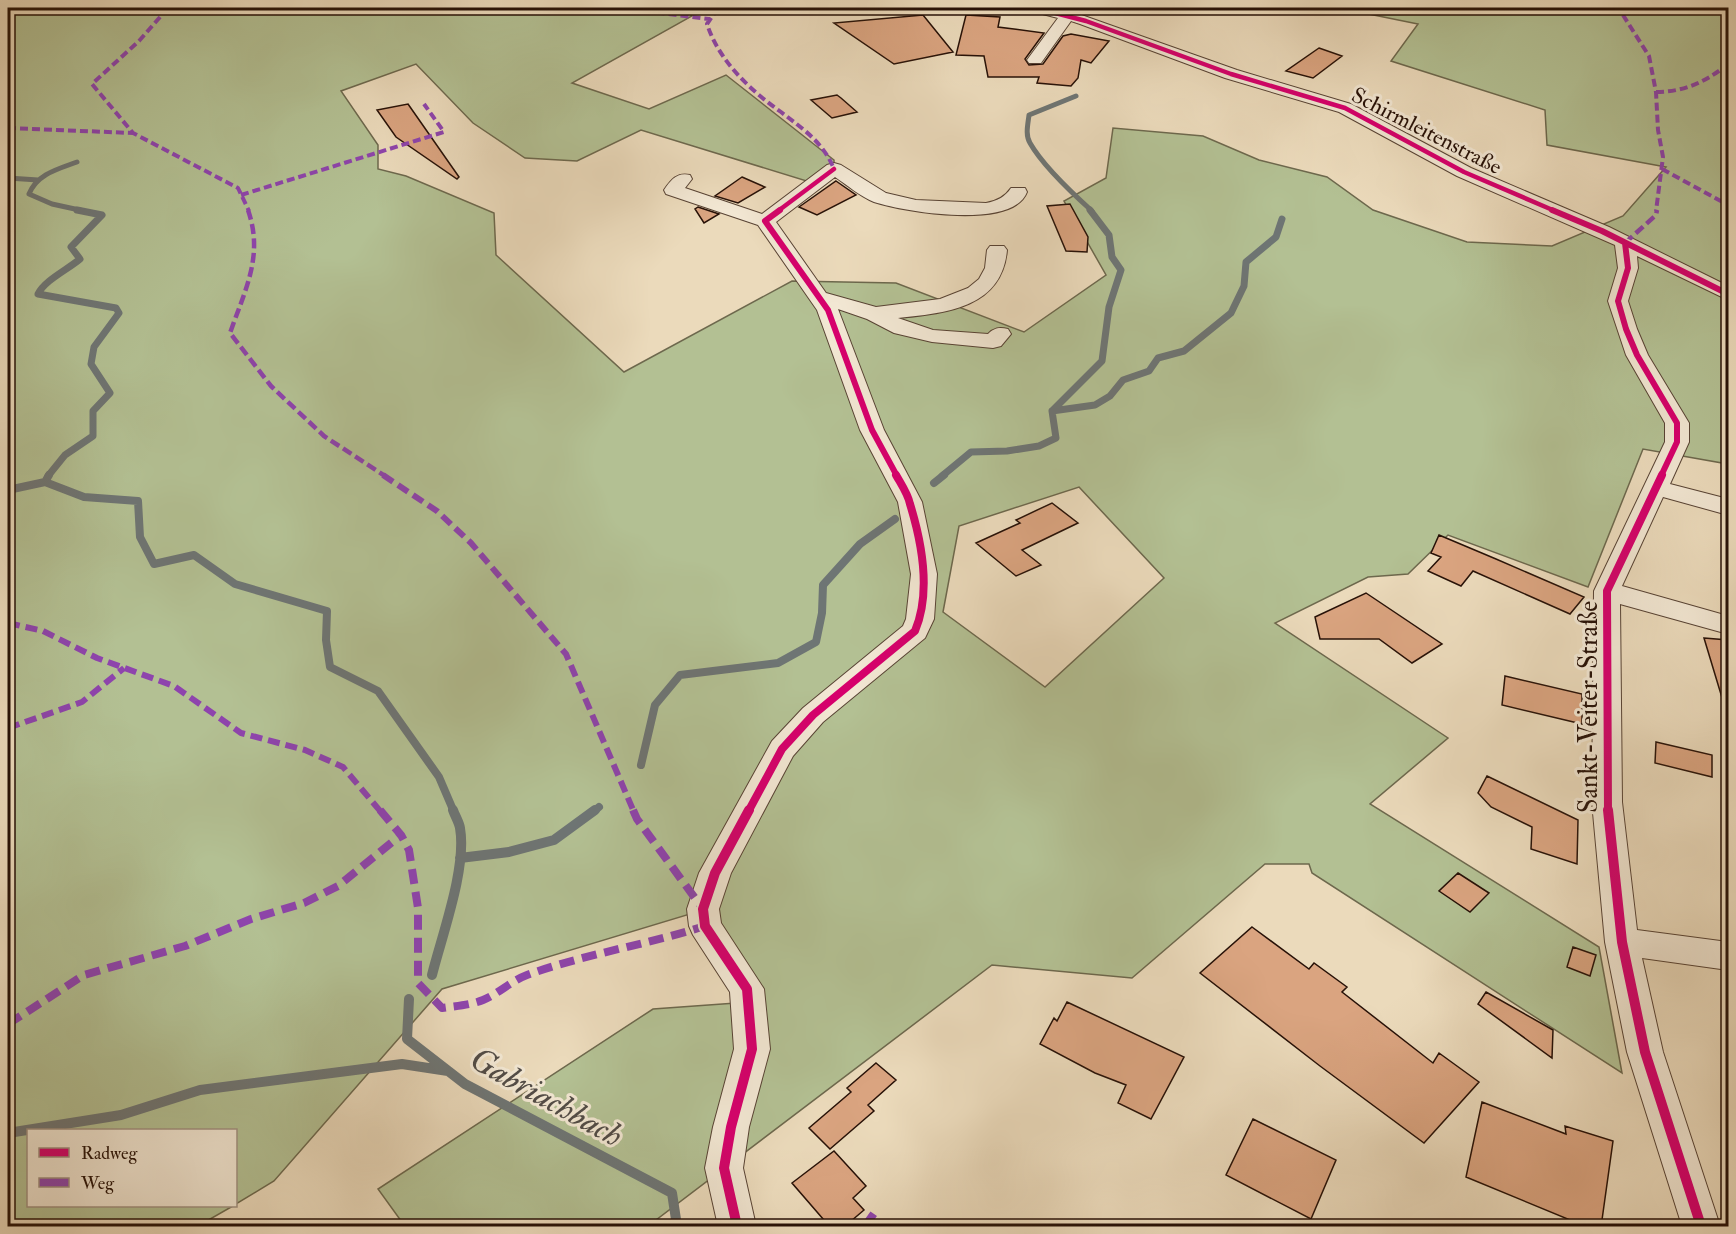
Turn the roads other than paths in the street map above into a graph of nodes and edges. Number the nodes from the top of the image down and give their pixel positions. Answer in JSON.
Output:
{"nodes":[{"id":1,"x":1036,"y":8,"type":"edge"},
{"id":2,"x":1068,"y":15,"type":"junction"},
{"id":3,"x":1035,"y":60,"type":"dead end"},
{"id":4,"x":683,"y":179,"type":"dead end"},
{"id":5,"x":1018,"y":192,"type":"dead end"},
{"id":6,"x":765,"y":221,"type":"junction"},
{"id":7,"x":1625,"y":243,"type":"junction"},
{"id":8,"x":997,"y":250,"type":"dead end"},
{"id":9,"x":1728,"y":294,"type":"edge"},
{"id":10,"x":822,"y":301,"type":"junction"},
{"id":11,"x":875,"y":314,"type":"junction"},
{"id":12,"x":1000,"y":334,"type":"dead end"},
{"id":13,"x":1657,"y":488,"type":"junction"},
{"id":14,"x":1728,"y":507,"type":"edge"},
{"id":15,"x":1607,"y":591,"type":"junction"},
{"id":16,"x":1728,"y":625,"type":"edge"},
{"id":17,"x":1622,"y":942,"type":"junction"},
{"id":18,"x":1728,"y":956,"type":"edge"},
{"id":19,"x":737,"y":1227,"type":"edge"},
{"id":20,"x":1701,"y":1227,"type":"edge"}],
"edges":[{"from":1,"to":2,"type":"street","name":"Schirmleitenstraße"},
{"from":2,"to":3,"type":"street"},
{"from":2,"to":7,"type":"street","name":"Schirmleitenstraße"},
{"from":4,"to":6,"type":"street"},
{"from":5,"to":6,"type":"street"},
{"from":6,"to":10,"type":"street"},
{"from":7,"to":9,"type":"street","name":"Schirmleitenstraße"},
{"from":7,"to":13,"type":"street","name":"Sankt-Veiter-Straße"},
{"from":8,"to":11,"type":"street"},
{"from":10,"to":11,"type":"street"},
{"from":10,"to":19,"type":"street"},
{"from":11,"to":12,"type":"street"},
{"from":13,"to":14,"type":"street"},
{"from":13,"to":15,"type":"street","name":"Sankt-Veiter-Straße"},
{"from":15,"to":16,"type":"street","name":"Sankt-Veiter-Straße"},
{"from":15,"to":17,"type":"street","name":"Sankt-Veiter-Straße"},
{"from":17,"to":18,"type":"street"},
{"from":17,"to":20,"type":"street","name":"Sankt-Veiter-Straße"}]}
